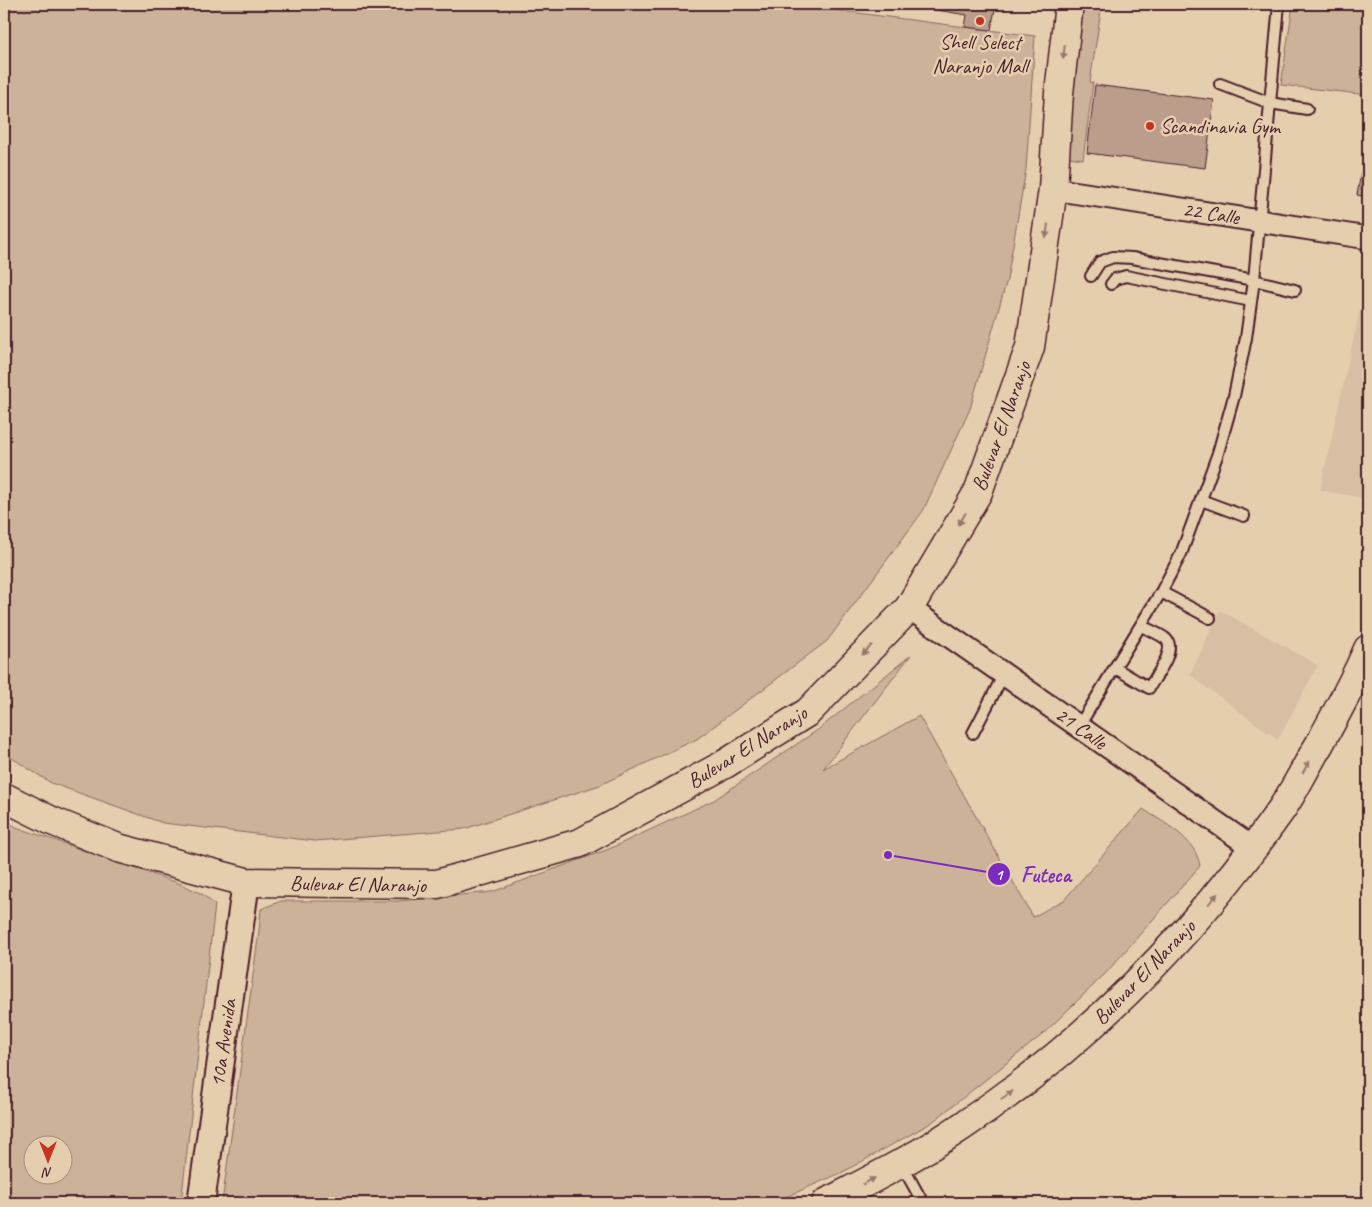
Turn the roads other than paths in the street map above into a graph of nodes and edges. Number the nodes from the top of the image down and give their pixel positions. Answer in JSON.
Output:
{"nodes":[{"id":1,"x":1069,"y":4,"type":"edge"},
{"id":2,"x":1279,"y":4,"type":"edge"},
{"id":3,"x":1220,"y":84,"type":"dead end"},
{"id":4,"x":1270,"y":103,"type":"junction"},
{"id":5,"x":1307,"y":109,"type":"dead end"},
{"id":6,"x":1053,"y":189,"type":"junction"},
{"id":7,"x":1258,"y":220,"type":"junction"},
{"id":8,"x":1368,"y":238,"type":"edge"},
{"id":9,"x":1091,"y":276,"type":"dead end"},
{"id":10,"x":1254,"y":280,"type":"junction"},
{"id":11,"x":1111,"y":284,"type":"dead end"},
{"id":12,"x":1295,"y":290,"type":"dead end"},
{"id":13,"x":1251,"y":302,"type":"junction"},
{"id":14,"x":1201,"y":500,"type":"junction"},
{"id":15,"x":1244,"y":516,"type":"dead end"},
{"id":16,"x":1161,"y":592,"type":"junction"},
{"id":17,"x":909,"y":608,"type":"junction"},
{"id":18,"x":1210,"y":618,"type":"dead end"},
{"id":19,"x":1142,"y":626,"type":"junction"},
{"id":20,"x":1368,"y":649,"type":"edge"},
{"id":21,"x":1115,"y":668,"type":"junction"},
{"id":22,"x":1004,"y":674,"type":"junction"},
{"id":23,"x":1079,"y":726,"type":"junction"},
{"id":24,"x":972,"y":734,"type":"dead end"},
{"id":25,"x":4,"y":798,"type":"edge"},
{"id":26,"x":1252,"y":848,"type":"junction"},
{"id":27,"x":246,"y":882,"type":"junction"},
{"id":28,"x":901,"y":1164,"type":"junction"},
{"id":29,"x":201,"y":1203,"type":"edge"},
{"id":30,"x":826,"y":1203,"type":"edge"},
{"id":31,"x":923,"y":1203,"type":"edge"}],
"edges":[{"from":1,"to":6,"type":"main road","name":"Bulevar El Naranjo","one_way":true},
{"from":2,"to":4,"type":"lane"},
{"from":3,"to":4,"type":"lane"},
{"from":4,"to":5,"type":"lane"},
{"from":4,"to":7,"type":"lane"},
{"from":6,"to":7,"type":"street","name":"22 Calle"},
{"from":6,"to":17,"type":"main road","name":"Bulevar El Naranjo","one_way":true},
{"from":7,"to":8,"type":"street","name":"22 Calle"},
{"from":7,"to":10,"type":"lane"},
{"from":9,"to":10,"type":"lane"},
{"from":10,"to":12,"type":"lane"},
{"from":10,"to":13,"type":"lane"},
{"from":11,"to":13,"type":"lane"},
{"from":13,"to":14,"type":"lane"},
{"from":14,"to":15,"type":"lane"},
{"from":14,"to":16,"type":"lane"},
{"from":16,"to":18,"type":"lane"},
{"from":16,"to":19,"type":"lane"},
{"from":17,"to":22,"type":"street","name":"21 Calle"},
{"from":17,"to":27,"type":"main road","name":"Bulevar El Naranjo","one_way":true},
{"from":19,"to":21,"type":"lane"},
{"from":19,"to":21,"type":"lane"},
{"from":26,"to":20,"type":"main road","name":"Bulevar El Naranjo","one_way":true},
{"from":21,"to":23,"type":"lane"},
{"from":22,"to":23,"type":"street","name":"21 Calle"},
{"from":22,"to":24,"type":"lane"},
{"from":23,"to":26,"type":"street","name":"21 Calle"},
{"from":25,"to":27,"type":"main road","name":"Bulevar El Naranjo"},
{"from":28,"to":26,"type":"main road","name":"Bulevar El Naranjo","one_way":true},
{"from":27,"to":29,"type":"street","name":"10a Avenida"},
{"from":30,"to":28,"type":"main road","name":"Bulevar El Naranjo","one_way":true},
{"from":28,"to":31,"type":"lane"}]}
